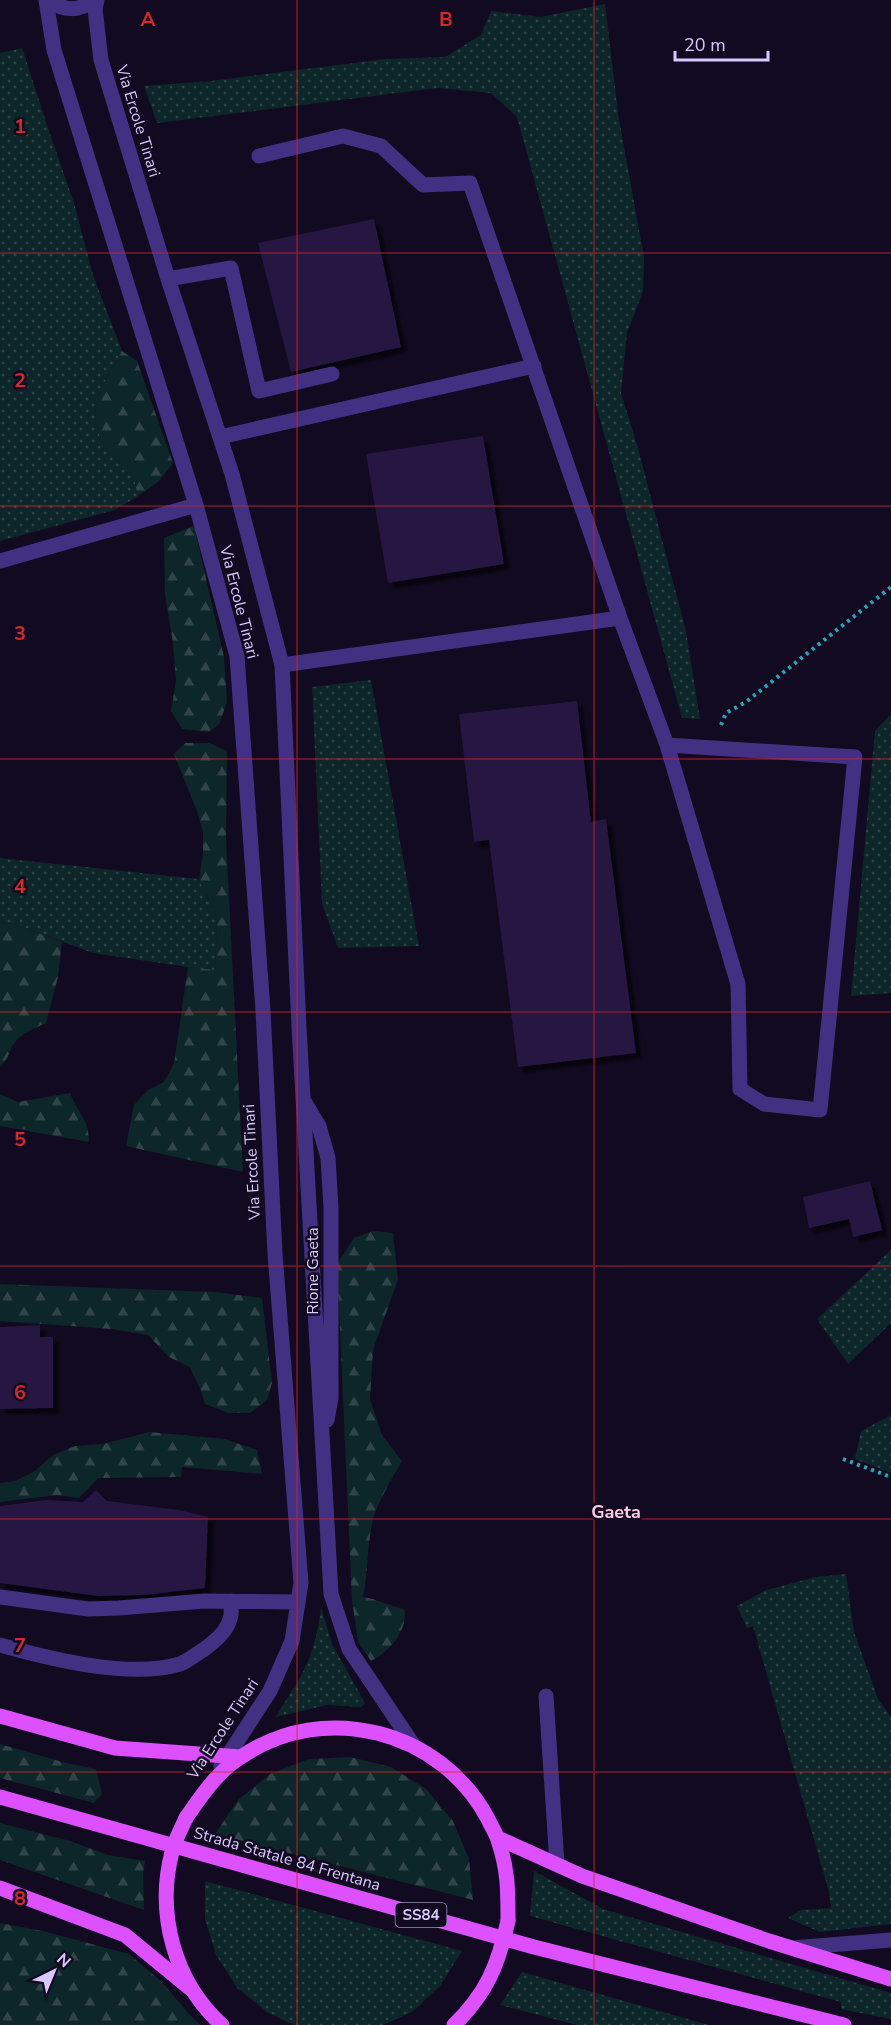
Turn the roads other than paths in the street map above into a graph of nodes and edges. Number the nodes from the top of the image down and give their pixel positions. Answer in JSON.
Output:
{"nodes":[{"id":1,"x":47,"y":0,"type":"edge"},
{"id":2,"x":95,"y":0,"type":"edge"},
{"id":3,"x":259,"y":156,"type":"dead end"},
{"id":4,"x":168,"y":279,"type":"junction"},
{"id":5,"x":534,"y":366,"type":"junction"},
{"id":6,"x":332,"y":374,"type":"dead end"},
{"id":7,"x":220,"y":437,"type":"junction"},
{"id":8,"x":196,"y":506,"type":"junction"},
{"id":9,"x":0,"y":561,"type":"edge"},
{"id":10,"x":620,"y":618,"type":"junction"},
{"id":11,"x":282,"y":665,"type":"junction"},
{"id":12,"x":667,"y":745,"type":"junction"},
{"id":13,"x":303,"y":1099,"type":"junction"},
{"id":14,"x":322,"y":1448,"type":"junction"},
{"id":15,"x":0,"y":1597,"type":"edge"},
{"id":16,"x":231,"y":1601,"type":"junction"},
{"id":17,"x":298,"y":1602,"type":"junction"},
{"id":18,"x":0,"y":1645,"type":"edge"},
{"id":19,"x":546,"y":1696,"type":"dead end"},
{"id":20,"x":0,"y":1716,"type":"edge"},
{"id":21,"x":414,"y":1746,"type":"junction"},
{"id":22,"x":234,"y":1756,"type":"junction"},
{"id":23,"x":0,"y":1797,"type":"edge"},
{"id":24,"x":498,"y":1838,"type":"junction"},
{"id":25,"x":557,"y":1864,"type":"junction"},
{"id":26,"x":0,"y":1889,"type":"edge"},
{"id":27,"x":891,"y":1940,"type":"edge"},
{"id":28,"x":790,"y":1948,"type":"junction"},
{"id":29,"x":891,"y":1979,"type":"edge"},
{"id":30,"x":192,"y":1990,"type":"junction"},
{"id":31,"x":222,"y":2025,"type":"edge"},
{"id":32,"x":454,"y":2025,"type":"edge"},
{"id":33,"x":844,"y":2025,"type":"edge"}],
"edges":[{"from":1,"to":2,"type":"street"},
{"from":1,"to":8,"type":"street","name":"Via Ercole Tinari"},
{"from":2,"to":4,"type":"street","name":"Via Ercole Tinari"},
{"from":3,"to":5,"type":"street"},
{"from":4,"to":6,"type":"street"},
{"from":4,"to":7,"type":"street","name":"Via Ercole Tinari"},
{"from":5,"to":7,"type":"street"},
{"from":5,"to":10,"type":"street"},
{"from":7,"to":11,"type":"street","name":"Via Ercole Tinari"},
{"from":8,"to":9,"type":"street"},
{"from":8,"to":17,"type":"street","name":"Via Ercole Tinari"},
{"from":10,"to":11,"type":"street","name":"Via Ercole Tinari"},
{"from":10,"to":12,"type":"street"},
{"from":11,"to":13,"type":"street","name":"Via Ercole Tinari"},
{"from":12,"to":12,"type":"street"},
{"from":13,"to":14,"type":"street","name":"Via Ercole Tinari"},
{"from":13,"to":14,"type":"street","name":"Rione Gaeta"},
{"from":14,"to":21,"type":"street","name":"Via Ercole Tinari"},
{"from":15,"to":16,"type":"street"},
{"from":16,"to":17,"type":"street"},
{"from":16,"to":18,"type":"street"},
{"from":17,"to":22,"type":"street","name":"Via Ercole Tinari"},
{"from":19,"to":25,"type":"street"},
{"from":20,"to":22,"type":"main road"},
{"from":21,"to":22,"type":"main road","name":"Via Ercole Tinari"},
{"from":21,"to":24,"type":"main road","name":"Via Ercole Tinari"},
{"from":22,"to":30,"type":"main road","name":"Via Ercole Tinari","bridge":true},
{"from":23,"to":33,"type":"main road","name":"Strada Statale 84 Frentana","number":"SS84"},
{"from":24,"to":25,"type":"main road"},
{"from":24,"to":32,"type":"main road","name":"Via Ercole Tinari","bridge":true},
{"from":25,"to":28,"type":"main road"},
{"from":26,"to":30,"type":"main road"},
{"from":27,"to":28,"type":"street"},
{"from":28,"to":29,"type":"main road"},
{"from":30,"to":31,"type":"main road","name":"Via Ercole Tinari","bridge":true}]}
